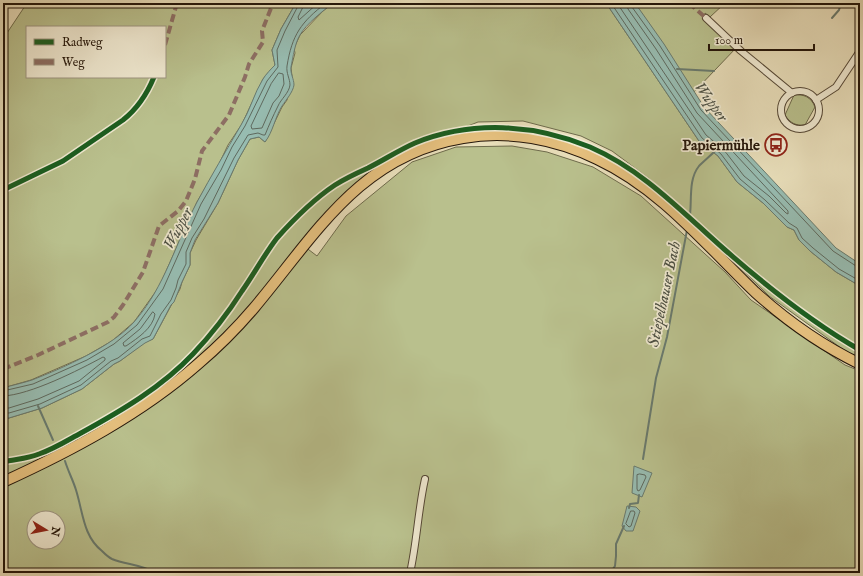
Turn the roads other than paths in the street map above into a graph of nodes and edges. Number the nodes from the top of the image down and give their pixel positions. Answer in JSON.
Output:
{"nodes":[{"id":1,"x":706,"y":18,"type":"dead end"},
{"id":2,"x":860,"y":51,"type":"edge"},
{"id":3,"x":792,"y":93,"type":"junction"},
{"id":4,"x":816,"y":100,"type":"junction"},
{"id":5,"x":860,"y":364,"type":"edge"},
{"id":6,"x":425,"y":479,"type":"dead end"},
{"id":7,"x":3,"y":482,"type":"edge"},
{"id":8,"x":410,"y":573,"type":"edge"}],
"edges":[{"from":1,"to":3,"type":"street"},
{"from":2,"to":4,"type":"street"},
{"from":3,"to":4,"type":"street"},
{"from":3,"to":4,"type":"street"},
{"from":5,"to":7,"type":"main road"},
{"from":6,"to":8,"type":"street"}]}
